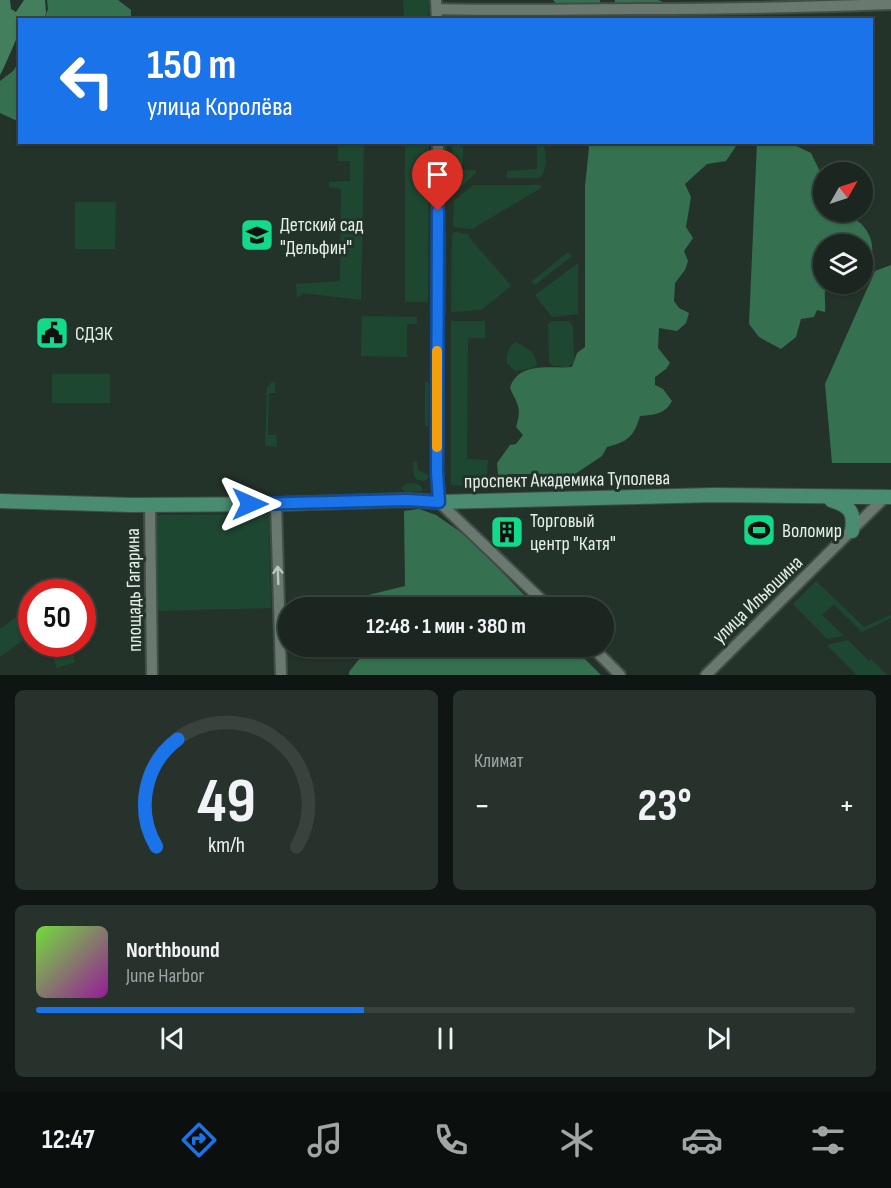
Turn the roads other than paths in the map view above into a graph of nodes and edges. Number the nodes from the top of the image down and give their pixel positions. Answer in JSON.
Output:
{"nodes":[{"id":1,"x":891,"y":4,"type":"edge"},
{"id":2,"x":437,"y":10,"type":"edge"},
{"id":3,"x":438,"y":144,"type":"edge"},
{"id":4,"x":823,"y":498,"type":"junction"},
{"id":5,"x":887,"y":498,"type":"edge"},
{"id":6,"x":0,"y":501,"type":"edge"},
{"id":7,"x":439,"y":502,"type":"junction"},
{"id":8,"x":276,"y":504,"type":"junction"},
{"id":9,"x":150,"y":505,"type":"junction"},
{"id":10,"x":852,"y":531,"type":"junction"},
{"id":11,"x":538,"y":597,"type":"edge"},
{"id":12,"x":602,"y":657,"type":"edge"},
{"id":13,"x":152,"y":675,"type":"edge"},
{"id":14,"x":281,"y":675,"type":"edge"},
{"id":15,"x":620,"y":675,"type":"edge"},
{"id":16,"x":706,"y":675,"type":"edge"}],
"edges":[{"from":1,"to":2,"type":"street"},
{"from":3,"to":7,"type":"street"},
{"from":4,"to":5,"type":"main road","name":"проспект Академика Туполева"},
{"from":4,"to":7,"type":"main road","name":"проспект Академика Туполева"},
{"from":4,"to":10,"type":"main road"},
{"from":5,"to":10,"type":"street","name":"улица Ильюшина"},
{"from":6,"to":9,"type":"main road","name":"проспект Академика Туполева"},
{"from":7,"to":8,"type":"main road","name":"проспект Академика Туполева"},
{"from":7,"to":11,"type":"street"},
{"from":8,"to":9,"type":"main road","name":"проспект Академика Туполева"},
{"from":14,"to":8,"type":"street","one_way":true},
{"from":9,"to":13,"type":"street","name":"площадь Гагарина"},
{"from":10,"to":16,"type":"street","name":"улица Ильюшина"},
{"from":12,"to":15,"type":"street"}]}
